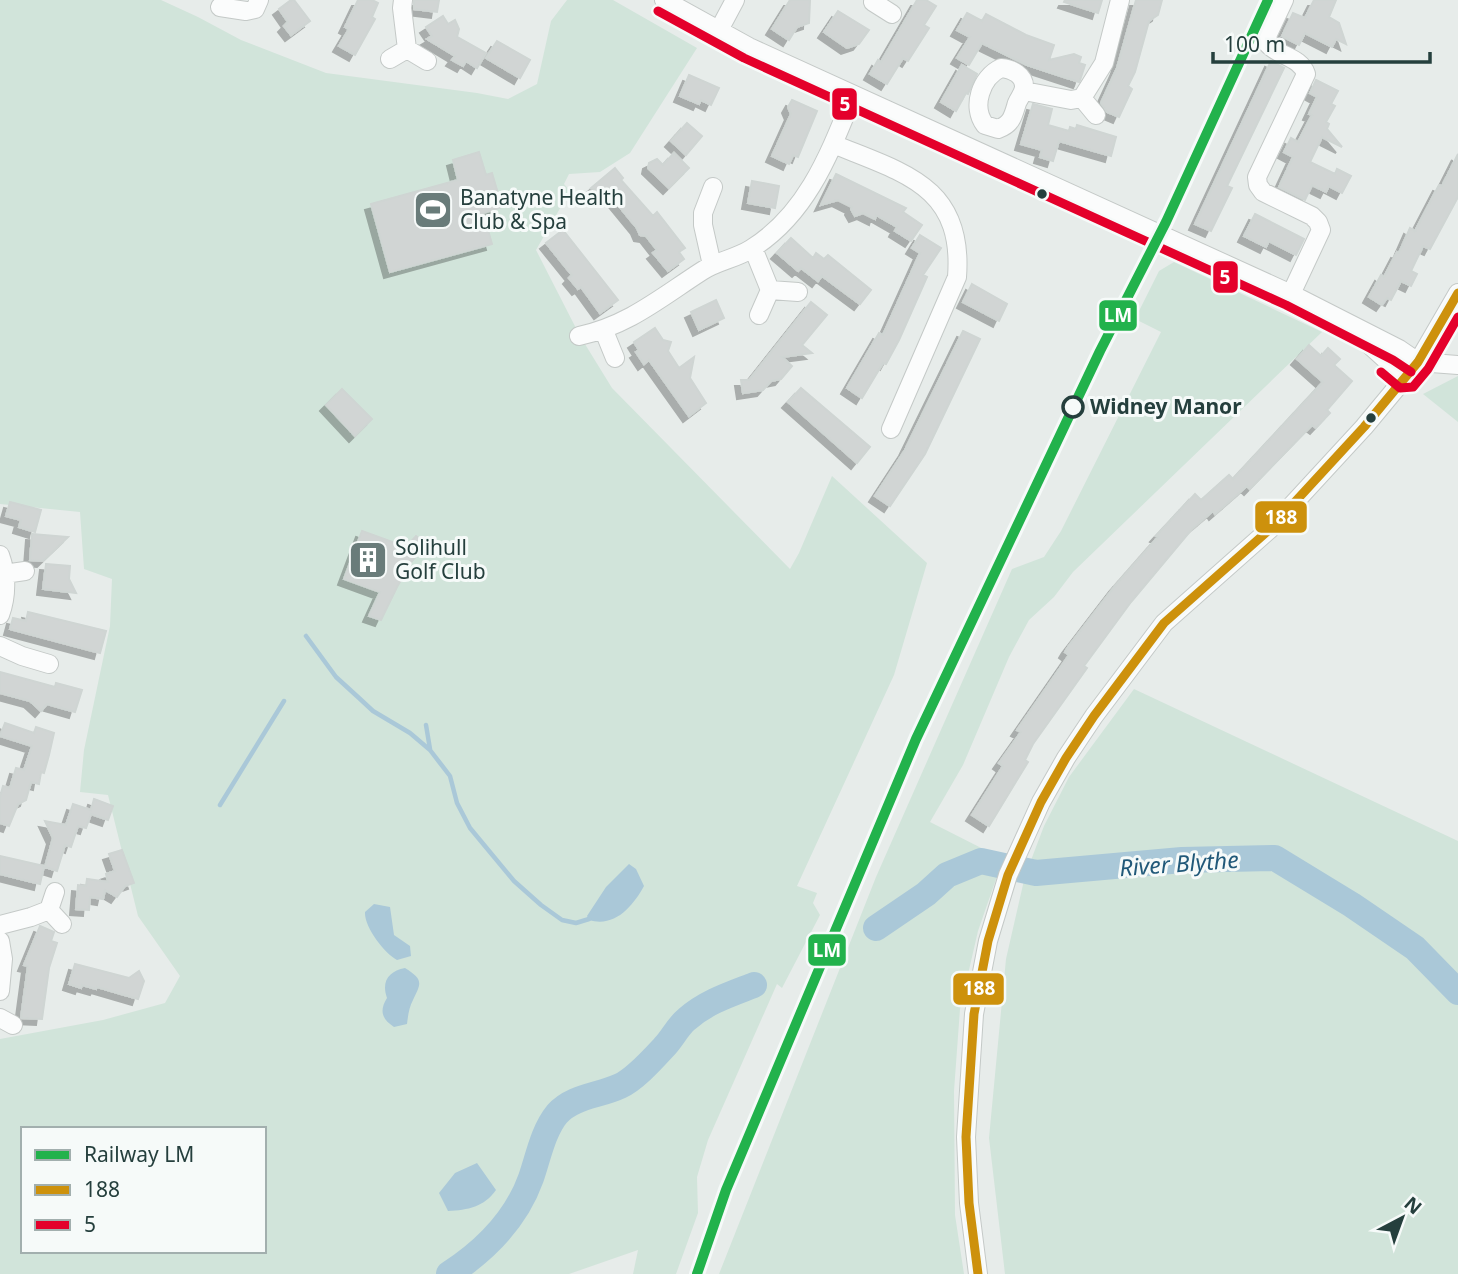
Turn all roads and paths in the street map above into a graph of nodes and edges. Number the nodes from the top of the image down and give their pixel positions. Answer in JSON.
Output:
{"nodes":[{"id":1,"x":403,"y":0,"type":"edge"},
{"id":2,"x":664,"y":0,"type":"edge"},
{"id":3,"x":735,"y":0,"type":"edge"},
{"id":4,"x":1120,"y":0,"type":"edge"},
{"id":5,"x":1284,"y":0,"type":"edge"},
{"id":6,"x":872,"y":1,"type":"edge"},
{"id":7,"x":220,"y":6,"type":"dead end"},
{"id":8,"x":260,"y":10,"type":"edge"},
{"id":9,"x":892,"y":14,"type":"dead end"},
{"id":10,"x":719,"y":30,"type":"junction"},
{"id":11,"x":407,"y":48,"type":"junction"},
{"id":12,"x":390,"y":59,"type":"dead end"},
{"id":13,"x":427,"y":61,"type":"dead end"},
{"id":14,"x":1024,"y":91,"type":"dead end"},
{"id":15,"x":853,"y":96,"type":"junction"},
{"id":16,"x":1082,"y":98,"type":"junction"},
{"id":17,"x":1096,"y":115,"type":"dead end"},
{"id":18,"x":833,"y":144,"type":"junction"},
{"id":19,"x":713,"y":187,"type":"dead end"},
{"id":20,"x":753,"y":248,"type":"junction"},
{"id":21,"x":712,"y":265,"type":"junction"},
{"id":22,"x":769,"y":290,"type":"junction"},
{"id":23,"x":799,"y":292,"type":"dead end"},
{"id":24,"x":1458,"y":293,"type":"edge"},
{"id":25,"x":1291,"y":294,"type":"junction"},
{"id":26,"x":759,"y":314,"type":"dead end"},
{"id":27,"x":1351,"y":326,"type":"junction"},
{"id":28,"x":604,"y":331,"type":"junction"},
{"id":29,"x":579,"y":336,"type":"dead end"},
{"id":30,"x":1429,"y":344,"type":"junction"},
{"id":31,"x":1399,"y":349,"type":"junction"},
{"id":32,"x":615,"y":358,"type":"dead end"},
{"id":33,"x":1418,"y":362,"type":"junction"},
{"id":34,"x":1458,"y":365,"type":"edge"},
{"id":35,"x":1405,"y":377,"type":"junction"},
{"id":36,"x":891,"y":429,"type":"dead end"},
{"id":37,"x":0,"y":555,"type":"edge"},
{"id":38,"x":25,"y":571,"type":"dead end"},
{"id":39,"x":4,"y":575,"type":"junction"},
{"id":40,"x":0,"y":615,"type":"edge"},
{"id":41,"x":0,"y":646,"type":"edge"},
{"id":42,"x":49,"y":664,"type":"dead end"},
{"id":43,"x":55,"y":892,"type":"dead end"},
{"id":44,"x":49,"y":910,"type":"junction"},
{"id":45,"x":0,"y":925,"type":"edge"},
{"id":46,"x":62,"y":925,"type":"dead end"},
{"id":47,"x":0,"y":941,"type":"edge"},
{"id":48,"x":0,"y":991,"type":"edge"},
{"id":49,"x":978,"y":1274,"type":"edge"}],
"edges":[{"from":1,"to":11,"type":"street"},
{"from":2,"to":10,"type":"street"},
{"from":3,"to":10,"type":"street"},
{"from":4,"to":16,"type":"street"},
{"from":5,"to":25,"type":"street"},
{"from":6,"to":9,"type":"street"},
{"from":7,"to":8,"type":"street"},
{"from":10,"to":15,"type":"street"},
{"from":11,"to":12,"type":"street"},
{"from":11,"to":13,"type":"street"},
{"from":14,"to":16,"type":"street"},
{"from":15,"to":18,"type":"street"},
{"from":15,"to":25,"type":"street"},
{"from":16,"to":17,"type":"street"},
{"from":18,"to":20,"type":"street"},
{"from":18,"to":36,"type":"street"},
{"from":19,"to":21,"type":"street"},
{"from":20,"to":21,"type":"street"},
{"from":20,"to":22,"type":"street"},
{"from":21,"to":28,"type":"street"},
{"from":22,"to":23,"type":"street"},
{"from":22,"to":26,"type":"street"},
{"from":24,"to":30,"type":"street"},
{"from":25,"to":27,"type":"street"},
{"from":27,"to":31,"type":"street"},
{"from":27,"to":35,"type":"street"},
{"from":28,"to":29,"type":"street"},
{"from":28,"to":32,"type":"street"},
{"from":30,"to":31,"type":"street"},
{"from":30,"to":33,"type":"street"},
{"from":31,"to":33,"type":"street"},
{"from":33,"to":34,"type":"street"},
{"from":33,"to":35,"type":"street"},
{"from":35,"to":49,"type":"street"},
{"from":37,"to":39,"type":"street"},
{"from":38,"to":39,"type":"street"},
{"from":39,"to":40,"type":"street"},
{"from":41,"to":42,"type":"street"},
{"from":43,"to":44,"type":"street"},
{"from":44,"to":45,"type":"street"},
{"from":44,"to":46,"type":"street"},
{"from":47,"to":48,"type":"street"}]}
